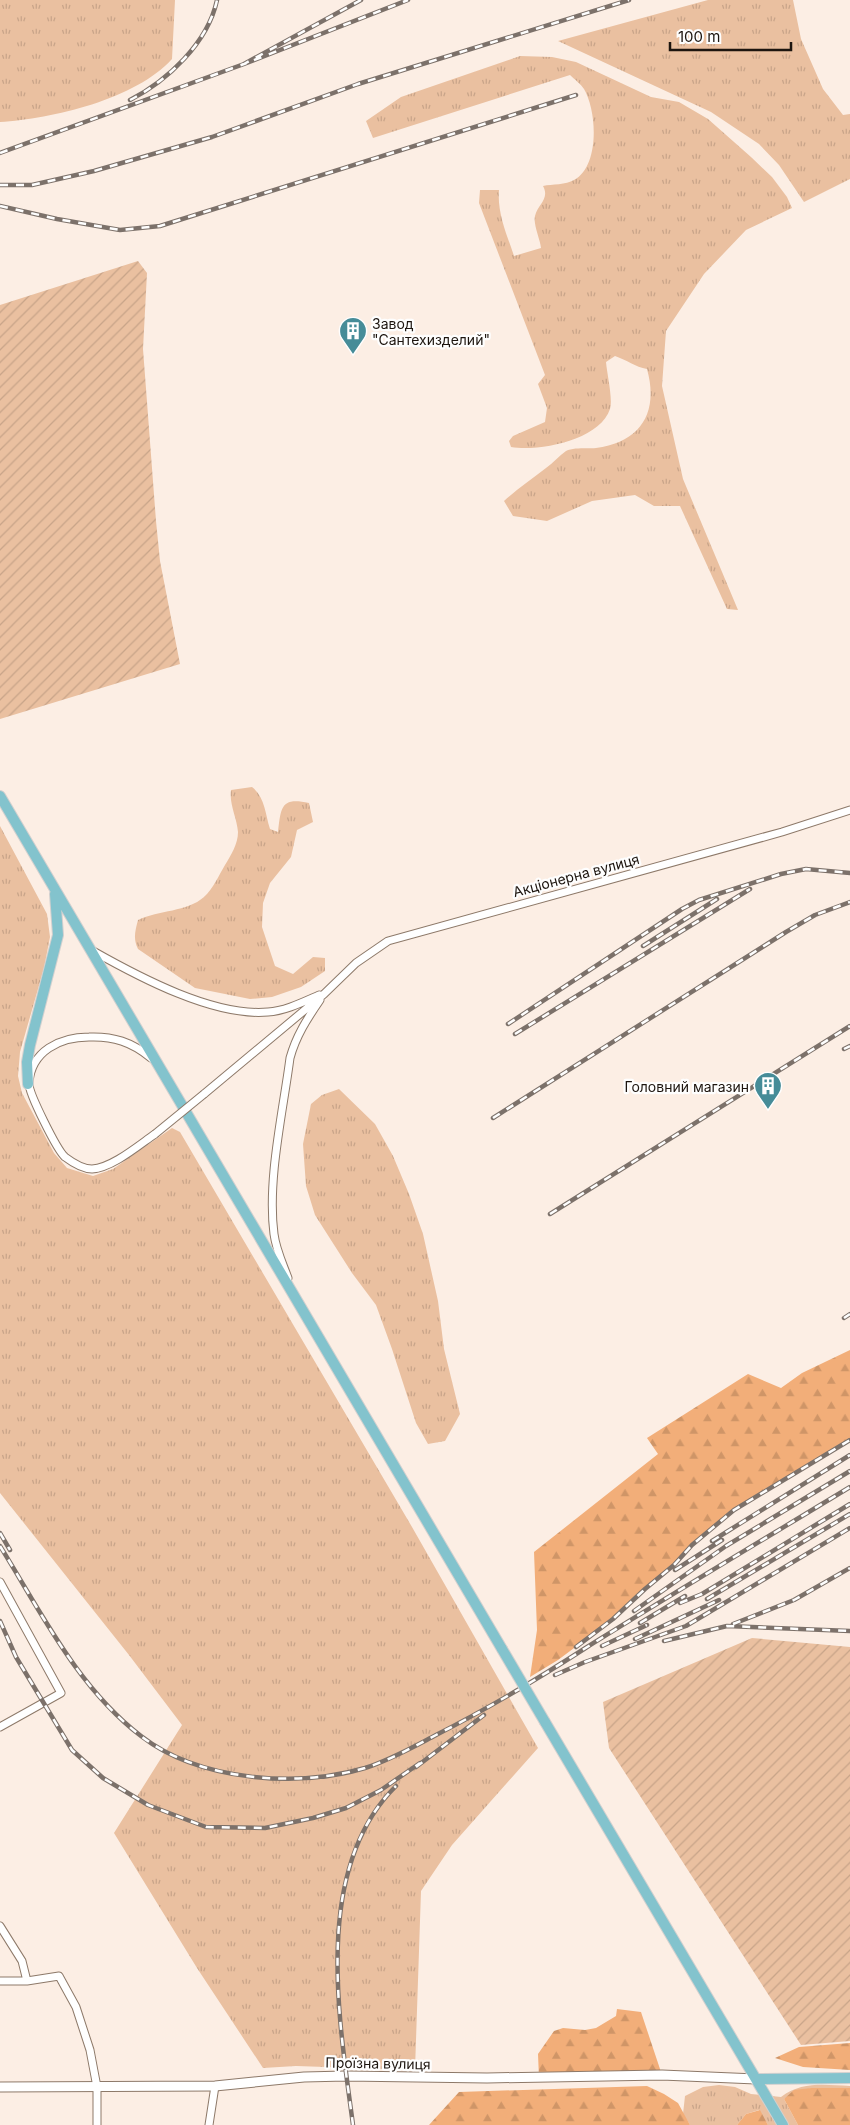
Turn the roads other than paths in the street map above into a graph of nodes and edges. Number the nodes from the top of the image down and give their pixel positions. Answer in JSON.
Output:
{"nodes":[{"id":1,"x":0,"y":796,"type":"edge"},
{"id":2,"x":850,"y":810,"type":"edge"},
{"id":3,"x":55,"y":891,"type":"junction"},
{"id":4,"x":92,"y":951,"type":"junction"},
{"id":5,"x":324,"y":994,"type":"junction"},
{"id":6,"x":157,"y":1064,"type":"junction"},
{"id":7,"x":28,"y":1084,"type":"junction"},
{"id":8,"x":297,"y":1300,"type":"junction"},
{"id":9,"x":0,"y":1582,"type":"edge"},
{"id":10,"x":0,"y":1727,"type":"edge"},
{"id":11,"x":0,"y":1926,"type":"edge"},
{"id":12,"x":0,"y":1981,"type":"edge"},
{"id":13,"x":27,"y":1982,"type":"junction"},
{"id":14,"x":756,"y":2078,"type":"junction"},
{"id":15,"x":850,"y":2078,"type":"edge"},
{"id":16,"x":215,"y":2086,"type":"junction"},
{"id":17,"x":0,"y":2087,"type":"edge"},
{"id":18,"x":97,"y":2087,"type":"junction"},
{"id":19,"x":97,"y":2125,"type":"edge"},
{"id":20,"x":208,"y":2125,"type":"edge"},
{"id":21,"x":783,"y":2125,"type":"edge"}],
"edges":[{"from":1,"to":3,"type":"main road"},
{"from":2,"to":5,"type":"street","name":"Акціонерна вулиця"},
{"from":3,"to":4,"type":"main road"},
{"from":3,"to":7,"type":"main road"},
{"from":4,"to":5,"type":"street"},
{"from":4,"to":6,"type":"main road"},
{"from":5,"to":7,"type":"street","bridge":true},
{"from":5,"to":8,"type":"street"},
{"from":6,"to":7,"type":"street"},
{"from":6,"to":8,"type":"main road"},
{"from":8,"to":14,"type":"main road","bridge":true},
{"from":9,"to":10,"type":"street"},
{"from":11,"to":13,"type":"street"},
{"from":12,"to":13,"type":"street"},
{"from":13,"to":18,"type":"street"},
{"from":14,"to":15,"type":"main road"},
{"from":14,"to":16,"type":"street","name":"Проїзна вулиця"},
{"from":14,"to":21,"type":"main road"},
{"from":16,"to":18,"type":"street","name":"Проїзна вулиця"},
{"from":16,"to":20,"type":"street"},
{"from":17,"to":18,"type":"street","name":"Проїзна вулиця"},
{"from":18,"to":19,"type":"street"}]}
